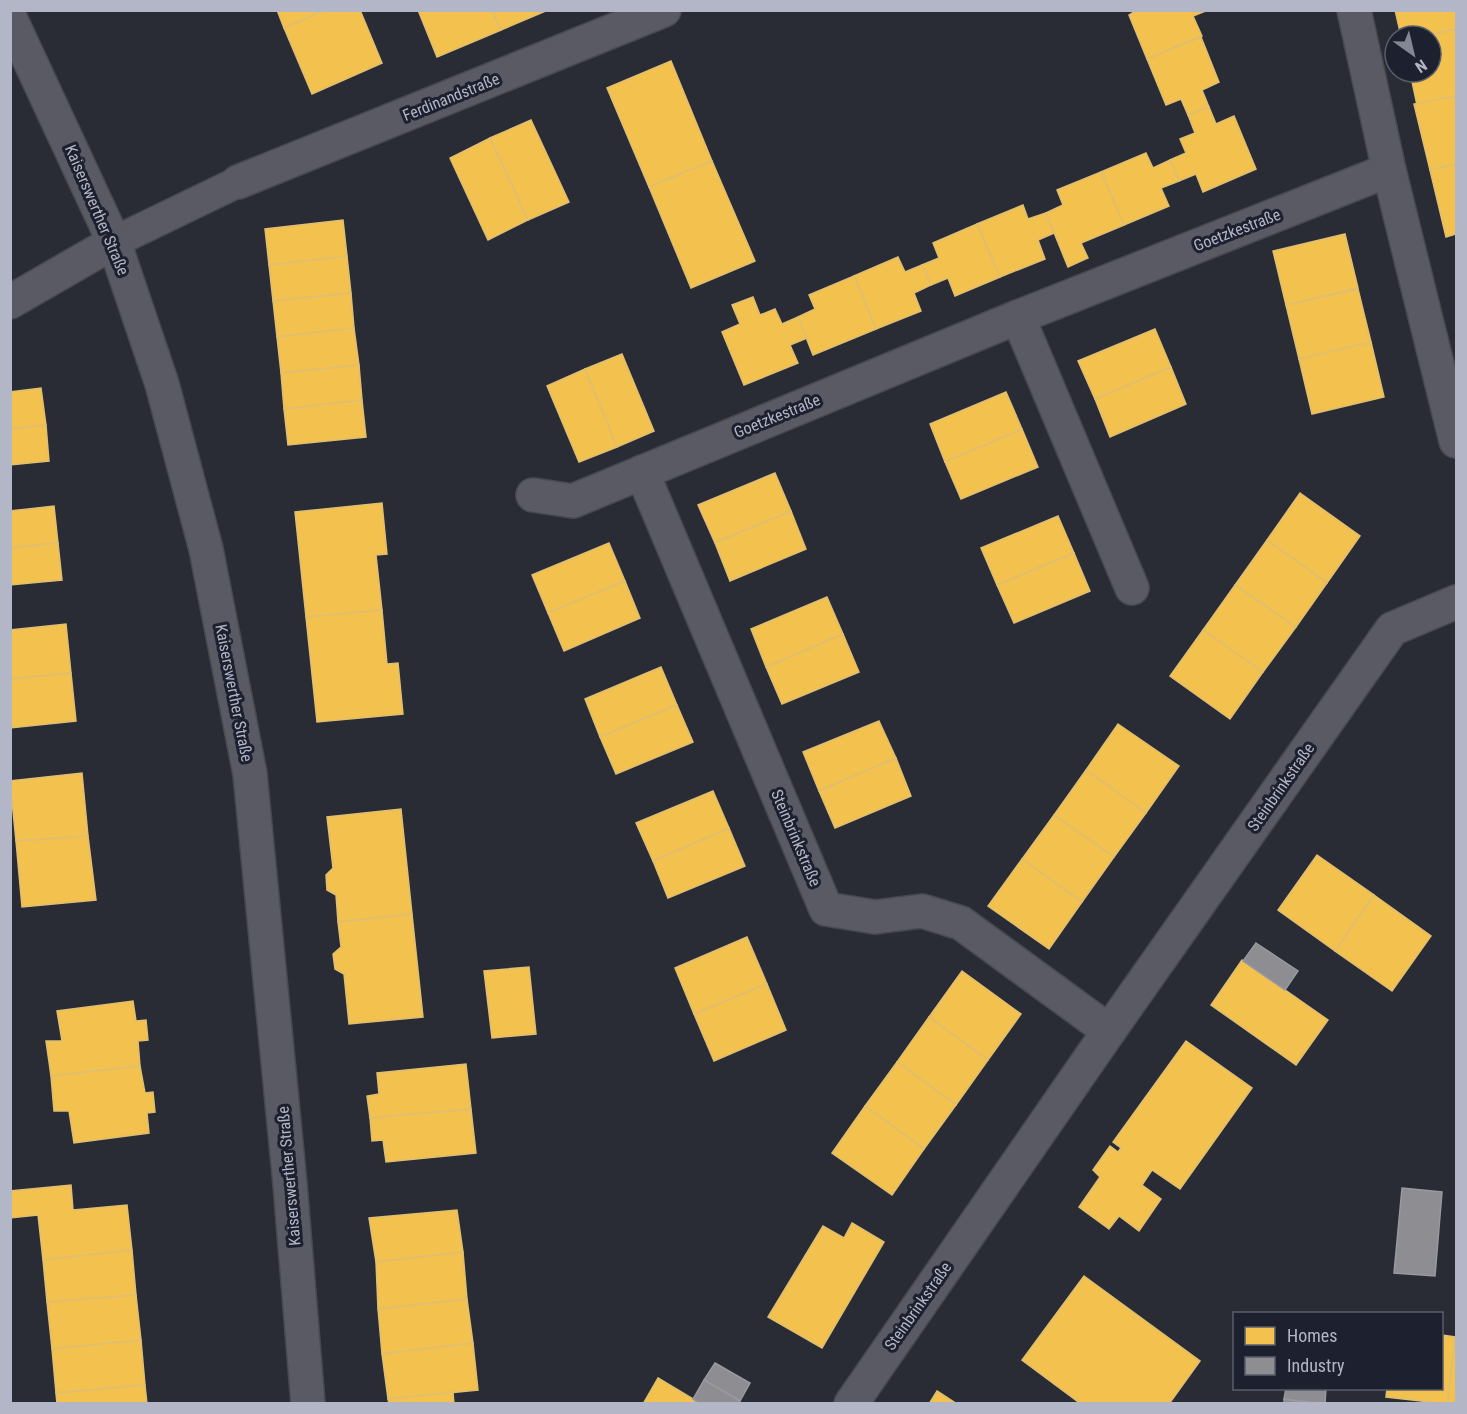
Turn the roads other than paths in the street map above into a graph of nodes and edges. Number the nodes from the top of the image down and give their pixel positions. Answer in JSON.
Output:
{"nodes":[{"id":1,"x":664,"y":10,"type":"edge"},
{"id":2,"x":1354,"y":10,"type":"edge"},
{"id":3,"x":10,"y":18,"type":"edge"},
{"id":4,"x":1389,"y":170,"type":"junction"},
{"id":5,"x":238,"y":182,"type":"joint"},
{"id":6,"x":114,"y":242,"type":"junction"},
{"id":7,"x":10,"y":302,"type":"edge"},
{"id":8,"x":1018,"y":317,"type":"junction"},
{"id":9,"x":1456,"y":441,"type":"edge"},
{"id":10,"x":642,"y":472,"type":"junction"},
{"id":11,"x":533,"y":495,"type":"dead end"},
{"id":12,"x":1132,"y":588,"type":"dead end"},
{"id":13,"x":1456,"y":602,"type":"edge"},
{"id":14,"x":1109,"y":1031,"type":"junction"},
{"id":15,"x":308,"y":1404,"type":"edge"},
{"id":16,"x":851,"y":1404,"type":"edge"}],
"edges":[{"from":1,"to":5,"type":"street","name":"Ferdinandstraße"},
{"from":2,"to":4,"type":"street"},
{"from":3,"to":6,"type":"street","name":"Kaiserswerther Straße"},
{"from":4,"to":8,"type":"street","name":"Goetzkestraße"},
{"from":4,"to":9,"type":"street"},
{"from":5,"to":6,"type":"lane"},
{"from":6,"to":7,"type":"street"},
{"from":6,"to":15,"type":"street","name":"Kaiserswerther Straße"},
{"from":8,"to":10,"type":"street","name":"Goetzkestraße"},
{"from":8,"to":12,"type":"street"},
{"from":10,"to":11,"type":"street","name":"Goetzkestraße"},
{"from":10,"to":14,"type":"street","name":"Steinbrinkstraße"},
{"from":13,"to":14,"type":"street","name":"Steinbrinkstraße"},
{"from":14,"to":16,"type":"street","name":"Steinbrinkstraße"}]}
